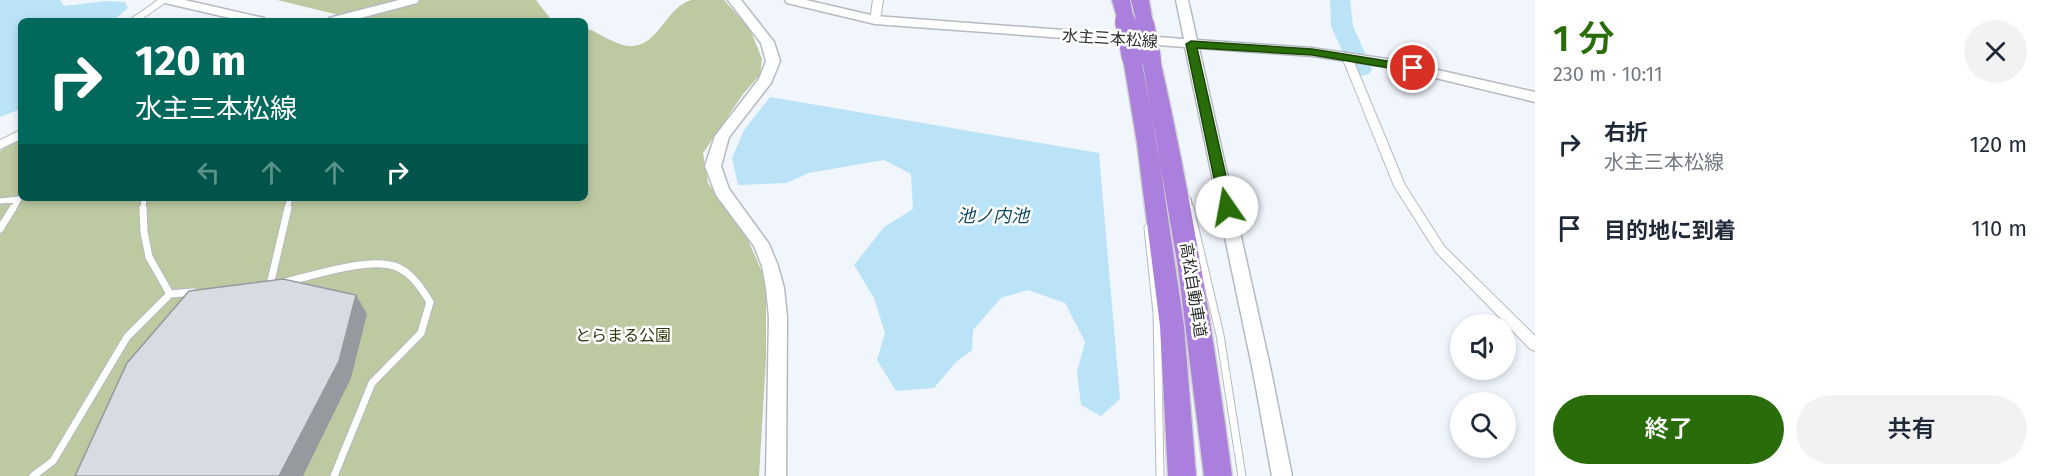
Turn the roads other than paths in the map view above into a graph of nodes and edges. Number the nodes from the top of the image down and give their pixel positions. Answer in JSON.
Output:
{"nodes":[{"id":1,"x":164,"y":0,"type":"edge"},
{"id":2,"x":170,"y":0,"type":"edge"},
{"id":3,"x":413,"y":0,"type":"edge"},
{"id":4,"x":734,"y":0,"type":"edge"},
{"id":5,"x":791,"y":0,"type":"edge"},
{"id":6,"x":878,"y":0,"type":"edge"},
{"id":7,"x":1121,"y":0,"type":"edge"},
{"id":8,"x":1140,"y":0,"type":"edge"},
{"id":9,"x":1182,"y":0,"type":"edge"},
{"id":10,"x":138,"y":18,"type":"edge"},
{"id":11,"x":246,"y":18,"type":"edge"},
{"id":12,"x":345,"y":18,"type":"edge"},
{"id":13,"x":875,"y":20,"type":"junction"},
{"id":14,"x":1191,"y":44,"type":"junction"},
{"id":15,"x":1347,"y":57,"type":"junction"},
{"id":16,"x":1142,"y":59,"type":"junction"},
{"id":17,"x":1535,"y":97,"type":"edge"},
{"id":18,"x":18,"y":136,"type":"edge"},
{"id":19,"x":1159,"y":144,"type":"junction"},
{"id":20,"x":0,"y":145,"type":"edge"},
{"id":21,"x":18,"y":199,"type":"edge"},
{"id":22,"x":0,"y":201,"type":"edge"},
{"id":23,"x":18,"y":201,"type":"edge"},
{"id":24,"x":144,"y":201,"type":"edge"},
{"id":25,"x":289,"y":201,"type":"edge"},
{"id":26,"x":1147,"y":210,"type":"dead end"},
{"id":27,"x":1147,"y":221,"type":"dead end"},
{"id":28,"x":0,"y":229,"type":"edge"},
{"id":29,"x":270,"y":285,"type":"junction"},
{"id":30,"x":259,"y":286,"type":"edge"},
{"id":31,"x":204,"y":291,"type":"edge"},
{"id":32,"x":170,"y":294,"type":"junction"},
{"id":33,"x":1535,"y":345,"type":"edge"},
{"id":34,"x":33,"y":476,"type":"edge"},
{"id":35,"x":334,"y":476,"type":"edge"},
{"id":36,"x":776,"y":476,"type":"edge"},
{"id":37,"x":1160,"y":476,"type":"edge"},
{"id":38,"x":1182,"y":476,"type":"edge"},
{"id":39,"x":1218,"y":476,"type":"edge"},
{"id":40,"x":1242,"y":476,"type":"edge"},
{"id":41,"x":1282,"y":476,"type":"edge"}],
"edges":[{"from":1,"to":10,"type":"street"},
{"from":2,"to":11,"type":"street"},
{"from":3,"to":12,"type":"street"},
{"from":4,"to":36,"type":"street"},
{"from":5,"to":13,"type":"street","name":"水主三本松線"},
{"from":6,"to":13,"type":"street"},
{"from":7,"to":16,"type":"highway","name":"高松自動車道","bridge":true},
{"from":8,"to":16,"type":"highway","name":"高松自動車道","bridge":true},
{"from":9,"to":14,"type":"street"},
{"from":13,"to":14,"type":"street","name":"水主三本松線"},
{"from":14,"to":15,"type":"street","name":"水主三本松線"},
{"from":14,"to":41,"type":"street"},
{"from":15,"to":17,"type":"street","name":"水主三本松線"},
{"from":15,"to":33,"type":"street"},
{"from":16,"to":19,"type":"highway","name":"高松自動車道"},
{"from":18,"to":20,"type":"street"},
{"from":19,"to":26,"type":"lane"},
{"from":19,"to":38,"type":"highway","name":"高松自動車道"},
{"from":19,"to":39,"type":"highway","name":"高松自動車道"},
{"from":19,"to":40,"type":"lane"},
{"from":21,"to":22,"type":"lane"},
{"from":23,"to":28,"type":"lane"},
{"from":24,"to":32,"type":"lane"},
{"from":25,"to":29,"type":"lane"},
{"from":27,"to":37,"type":"lane"},
{"from":29,"to":30,"type":"lane"},
{"from":29,"to":35,"type":"lane"},
{"from":31,"to":32,"type":"lane"},
{"from":32,"to":34,"type":"lane"}]}
